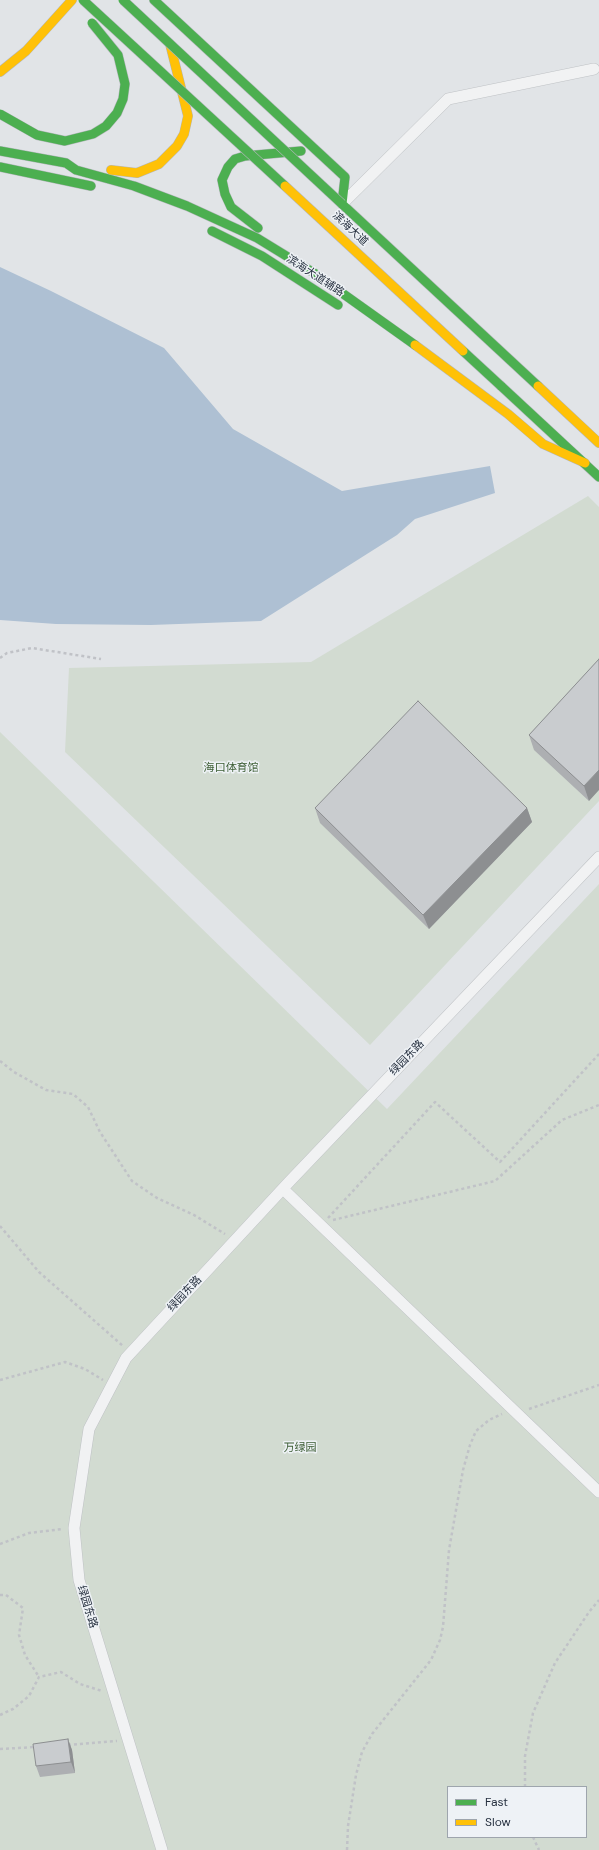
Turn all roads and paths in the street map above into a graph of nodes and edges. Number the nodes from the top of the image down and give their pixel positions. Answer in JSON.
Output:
{"nodes":[{"id":1,"x":83,"y":0,"type":"edge"},
{"id":2,"x":123,"y":0,"type":"edge"},
{"id":3,"x":154,"y":0,"type":"edge"},
{"id":4,"x":73,"y":3,"type":"edge"},
{"id":5,"x":87,"y":19,"type":"dead end"},
{"id":6,"x":170,"y":44,"type":"junction"},
{"id":7,"x":594,"y":70,"type":"dead end"},
{"id":8,"x":0,"y":72,"type":"edge"},
{"id":9,"x":0,"y":114,"type":"edge"},
{"id":10,"x":317,"y":150,"type":"junction"},
{"id":11,"x":0,"y":151,"type":"edge"},
{"id":12,"x":66,"y":163,"type":"junction"},
{"id":13,"x":0,"y":167,"type":"edge"},
{"id":14,"x":103,"y":189,"type":"dead end"},
{"id":15,"x":342,"y":204,"type":"junction"},
{"id":16,"x":205,"y":228,"type":"dead end"},
{"id":17,"x":314,"y":273,"type":"junction"},
{"id":18,"x":343,"y":309,"type":"dead end"},
{"id":19,"x":599,"y":443,"type":"edge"},
{"id":20,"x":556,"y":460,"type":"dead end"},
{"id":21,"x":585,"y":463,"type":"junction"},
{"id":22,"x":599,"y":477,"type":"edge"},
{"id":23,"x":0,"y":658,"type":"edge"},
{"id":24,"x":102,"y":659,"type":"dead end"},
{"id":25,"x":599,"y":857,"type":"edge"},
{"id":26,"x":599,"y":1054,"type":"edge"},
{"id":27,"x":0,"y":1061,"type":"edge"},
{"id":28,"x":599,"y":1105,"type":"edge"},
{"id":29,"x":283,"y":1190,"type":"junction"},
{"id":30,"x":0,"y":1226,"type":"edge"},
{"id":31,"x":236,"y":1240,"type":"junction"},
{"id":32,"x":131,"y":1353,"type":"junction"},
{"id":33,"x":0,"y":1380,"type":"edge"},
{"id":34,"x":599,"y":1385,"type":"edge"},
{"id":35,"x":112,"y":1386,"type":"junction"},
{"id":36,"x":516,"y":1412,"type":"junction"},
{"id":37,"x":599,"y":1492,"type":"edge"},
{"id":38,"x":74,"y":1528,"type":"junction"},
{"id":39,"x":0,"y":1544,"type":"edge"},
{"id":40,"x":0,"y":1595,"type":"edge"},
{"id":41,"x":599,"y":1600,"type":"edge"},
{"id":42,"x":39,"y":1677,"type":"junction"},
{"id":43,"x":114,"y":1695,"type":"junction"},
{"id":44,"x":0,"y":1715,"type":"edge"},
{"id":45,"x":128,"y":1741,"type":"junction"},
{"id":46,"x":62,"y":1746,"type":"edge"},
{"id":47,"x":38,"y":1747,"type":"edge"},
{"id":48,"x":0,"y":1749,"type":"edge"},
{"id":49,"x":525,"y":1786,"type":"edge"},
{"id":50,"x":533,"y":1838,"type":"edge"},
{"id":51,"x":162,"y":1850,"type":"edge"},
{"id":52,"x":347,"y":1850,"type":"edge"},
{"id":53,"x":539,"y":1850,"type":"edge"}],
"edges":[{"from":1,"to":21,"type":"highway","name":"滨海大道","bridge":true},
{"from":2,"to":6,"type":"highway","name":"滨海大道","bridge":true},
{"from":3,"to":10,"type":"highway"},
{"from":4,"to":8,"type":"highway"},
{"from":5,"to":9,"type":"highway","bridge":true},
{"from":6,"to":12,"type":"highway","bridge":true},
{"from":6,"to":15,"type":"highway","name":"滨海大道","bridge":true},
{"from":7,"to":15,"type":"street"},
{"from":10,"to":15,"type":"highway"},
{"from":10,"to":17,"type":"highway"},
{"from":11,"to":12,"type":"highway"},
{"from":12,"to":17,"type":"highway"},
{"from":13,"to":14,"type":"highway"},
{"from":15,"to":19,"type":"highway","name":"滨海大道"},
{"from":16,"to":18,"type":"highway","name":"滨海大道辅路"},
{"from":17,"to":21,"type":"highway"},
{"from":20,"to":21,"type":"highway"},
{"from":21,"to":22,"type":"highway","name":"滨海大道"},
{"from":23,"to":24,"type":"path"},
{"from":25,"to":29,"type":"street","name":"绿园东路"},
{"from":26,"to":28,"type":"path"},
{"from":27,"to":31,"type":"path"},
{"from":29,"to":31,"type":"street","name":"绿园东路"},
{"from":29,"to":36,"type":"street"},
{"from":30,"to":32,"type":"path"},
{"from":31,"to":32,"type":"street","name":"绿园东路"},
{"from":32,"to":35,"type":"street","name":"绿园东路"},
{"from":33,"to":35,"type":"path"},
{"from":34,"to":36,"type":"path"},
{"from":35,"to":38,"type":"street","name":"绿园东路"},
{"from":36,"to":37,"type":"street"},
{"from":36,"to":52,"type":"path"},
{"from":38,"to":39,"type":"path"},
{"from":38,"to":43,"type":"street","name":"绿园东路"},
{"from":40,"to":42,"type":"path"},
{"from":41,"to":49,"type":"path"},
{"from":42,"to":43,"type":"path"},
{"from":42,"to":44,"type":"path"},
{"from":43,"to":45,"type":"street","name":"绿园东路"},
{"from":45,"to":46,"type":"path"},
{"from":45,"to":51,"type":"street","name":"绿园东路"},
{"from":47,"to":48,"type":"path"},
{"from":50,"to":53,"type":"path"}]}
